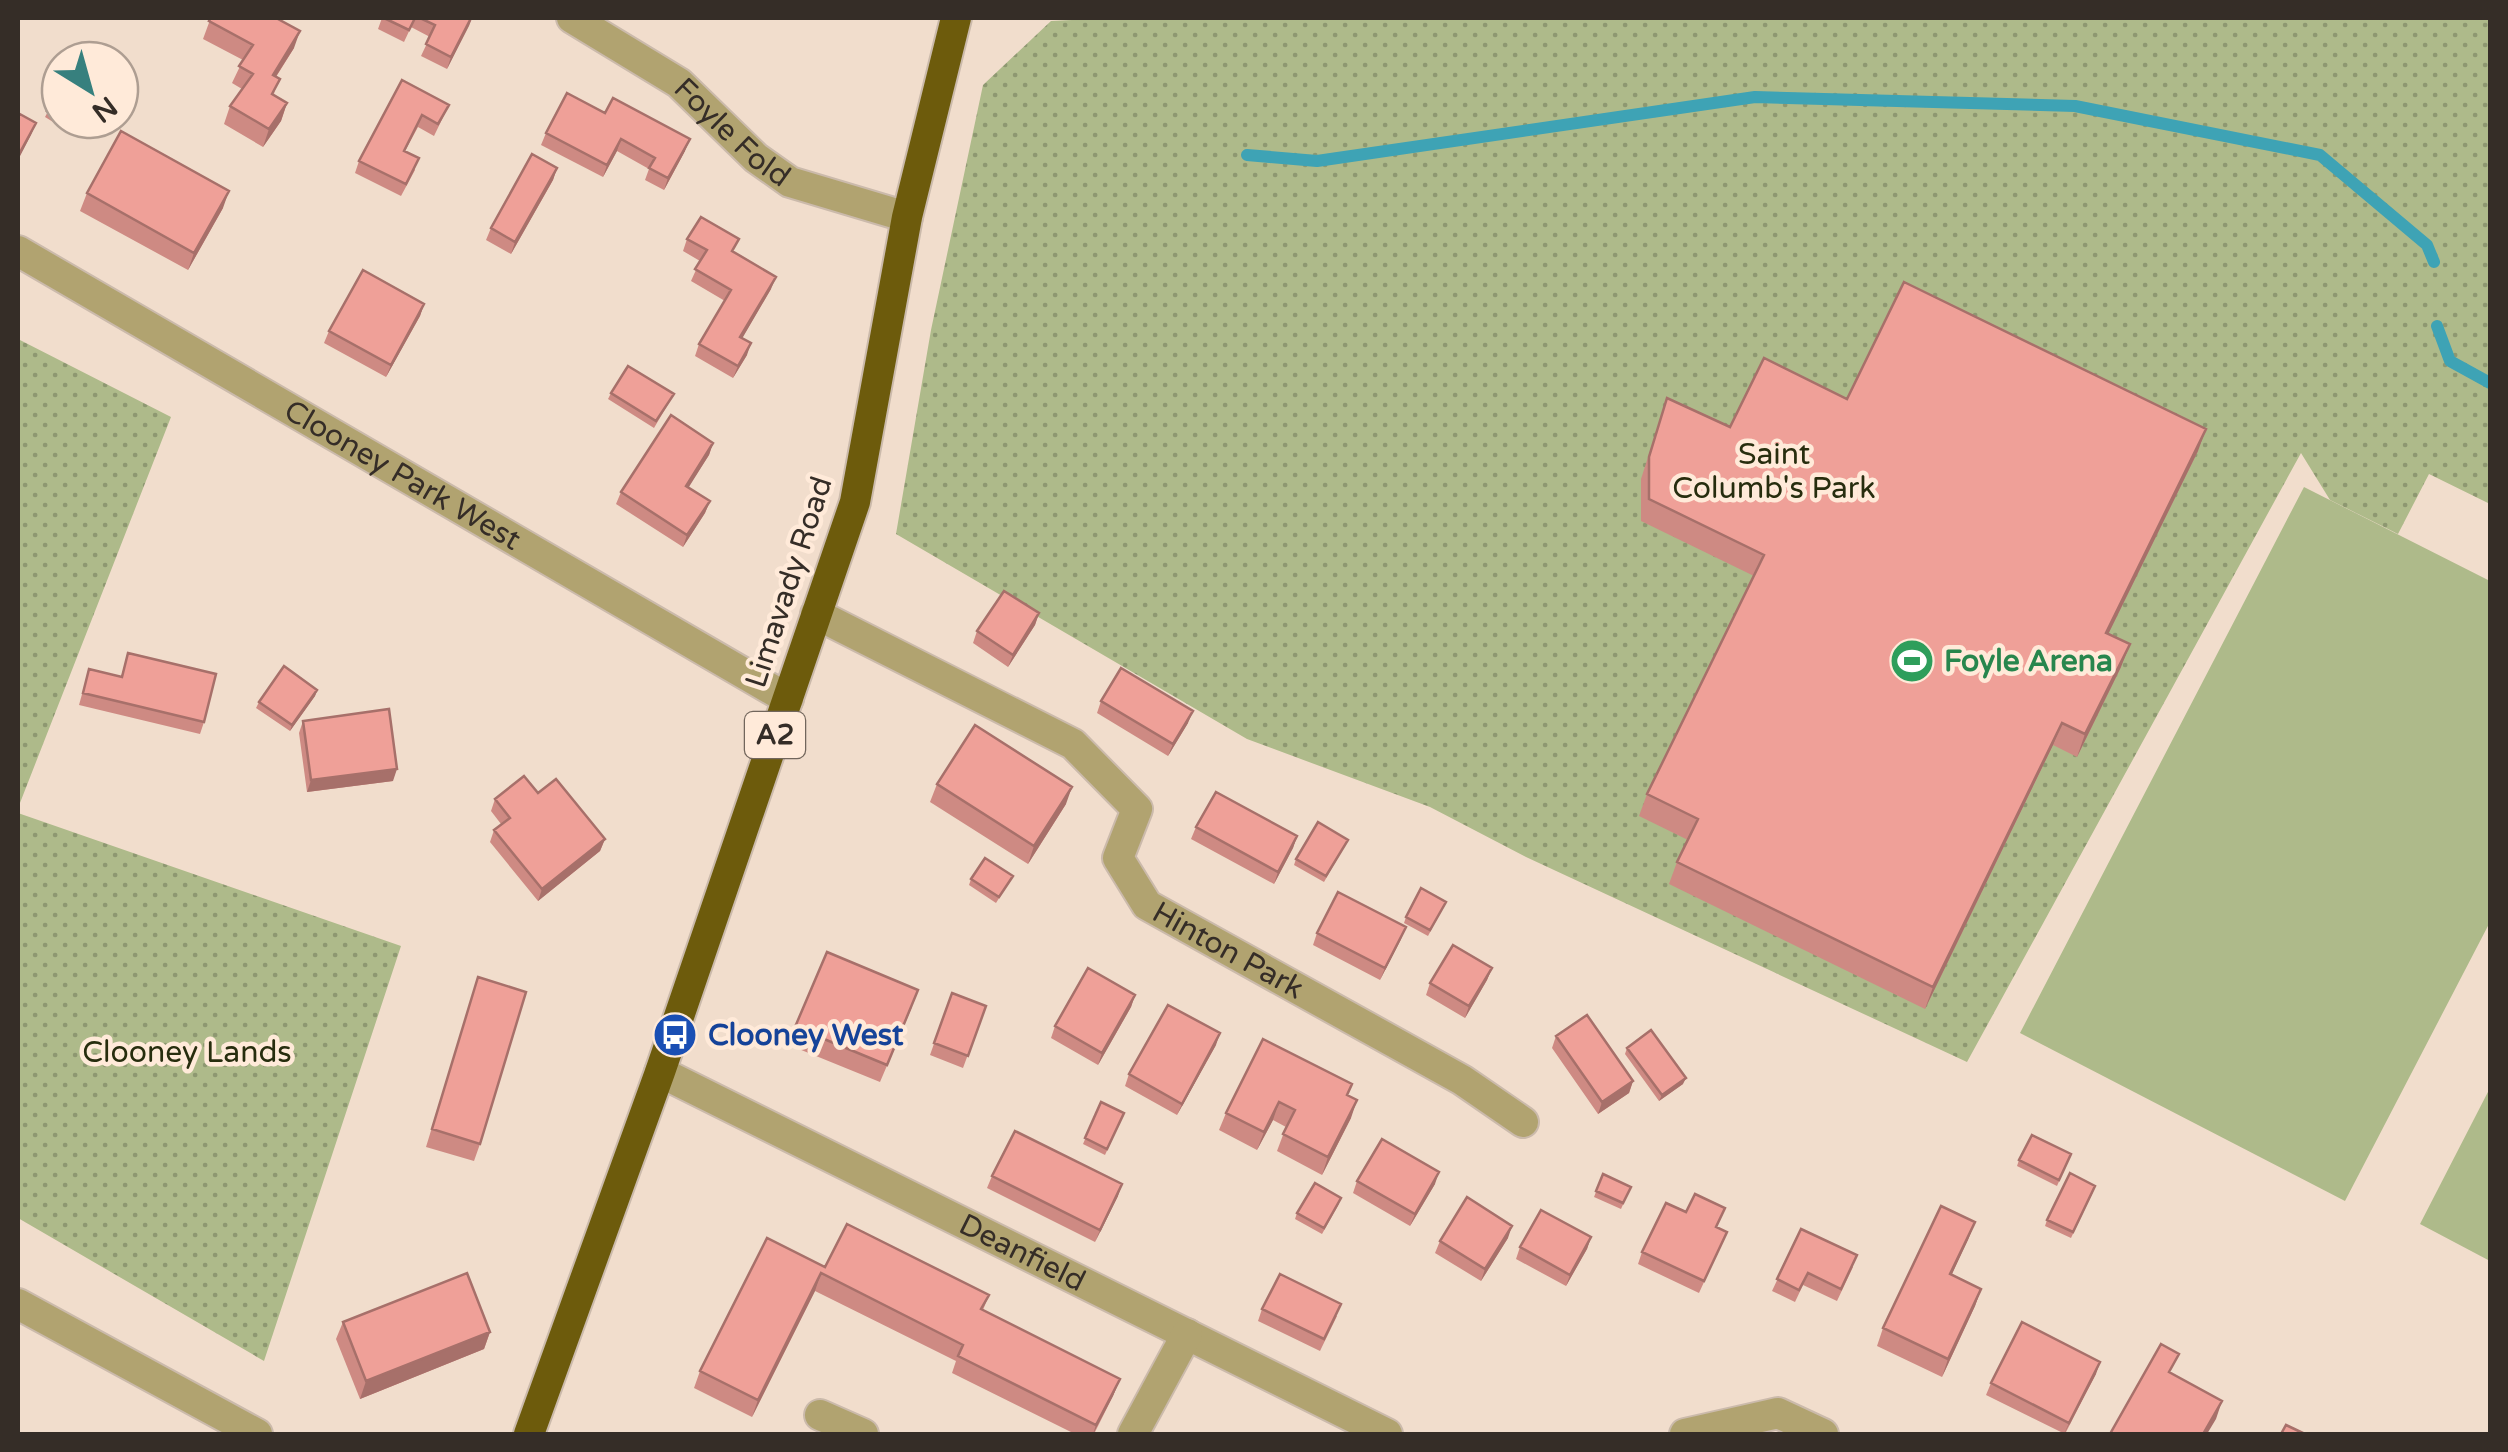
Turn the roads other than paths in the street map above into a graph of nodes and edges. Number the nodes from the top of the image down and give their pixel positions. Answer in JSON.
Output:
{"nodes":[{"id":1,"x":572,"y":18,"type":"edge"},
{"id":2,"x":956,"y":18,"type":"edge"},
{"id":3,"x":907,"y":217,"type":"junction"},
{"id":4,"x":18,"y":251,"type":"edge"},
{"id":5,"x":816,"y":614,"type":"junction"},
{"id":6,"x":788,"y":699,"type":"junction"},
{"id":7,"x":660,"y":1072,"type":"junction"},
{"id":8,"x":1522,"y":1122,"type":"dead end"},
{"id":9,"x":18,"y":1304,"type":"edge"},
{"id":10,"x":1187,"y":1334,"type":"junction"},
{"id":11,"x":820,"y":1415,"type":"dead end"},
{"id":12,"x":257,"y":1434,"type":"edge"},
{"id":13,"x":528,"y":1434,"type":"edge"},
{"id":14,"x":862,"y":1434,"type":"edge"},
{"id":15,"x":1133,"y":1434,"type":"edge"},
{"id":16,"x":1387,"y":1434,"type":"edge"},
{"id":17,"x":1685,"y":1434,"type":"edge"},
{"id":18,"x":1823,"y":1434,"type":"edge"}],
"edges":[{"from":1,"to":3,"type":"street","name":"Foyle Fold"},
{"from":2,"to":3,"type":"highway","name":"Limavady Road","number":"A2"},
{"from":3,"to":5,"type":"highway","name":"Limavady Road","number":"A2"},
{"from":4,"to":6,"type":"street","name":"Clooney Park West"},
{"from":5,"to":6,"type":"highway","name":"Limavady Road","number":"A2"},
{"from":5,"to":8,"type":"street","name":"Hinton Park"},
{"from":6,"to":7,"type":"highway","name":"Limavady Road","number":"A2"},
{"from":7,"to":10,"type":"street","name":"Deanfield"},
{"from":7,"to":13,"type":"highway","name":"Limavady Road","number":"A2"},
{"from":9,"to":12,"type":"street"},
{"from":10,"to":15,"type":"street"},
{"from":10,"to":16,"type":"street","name":"Deanfield"},
{"from":11,"to":14,"type":"street"},
{"from":17,"to":18,"type":"street"}]}
